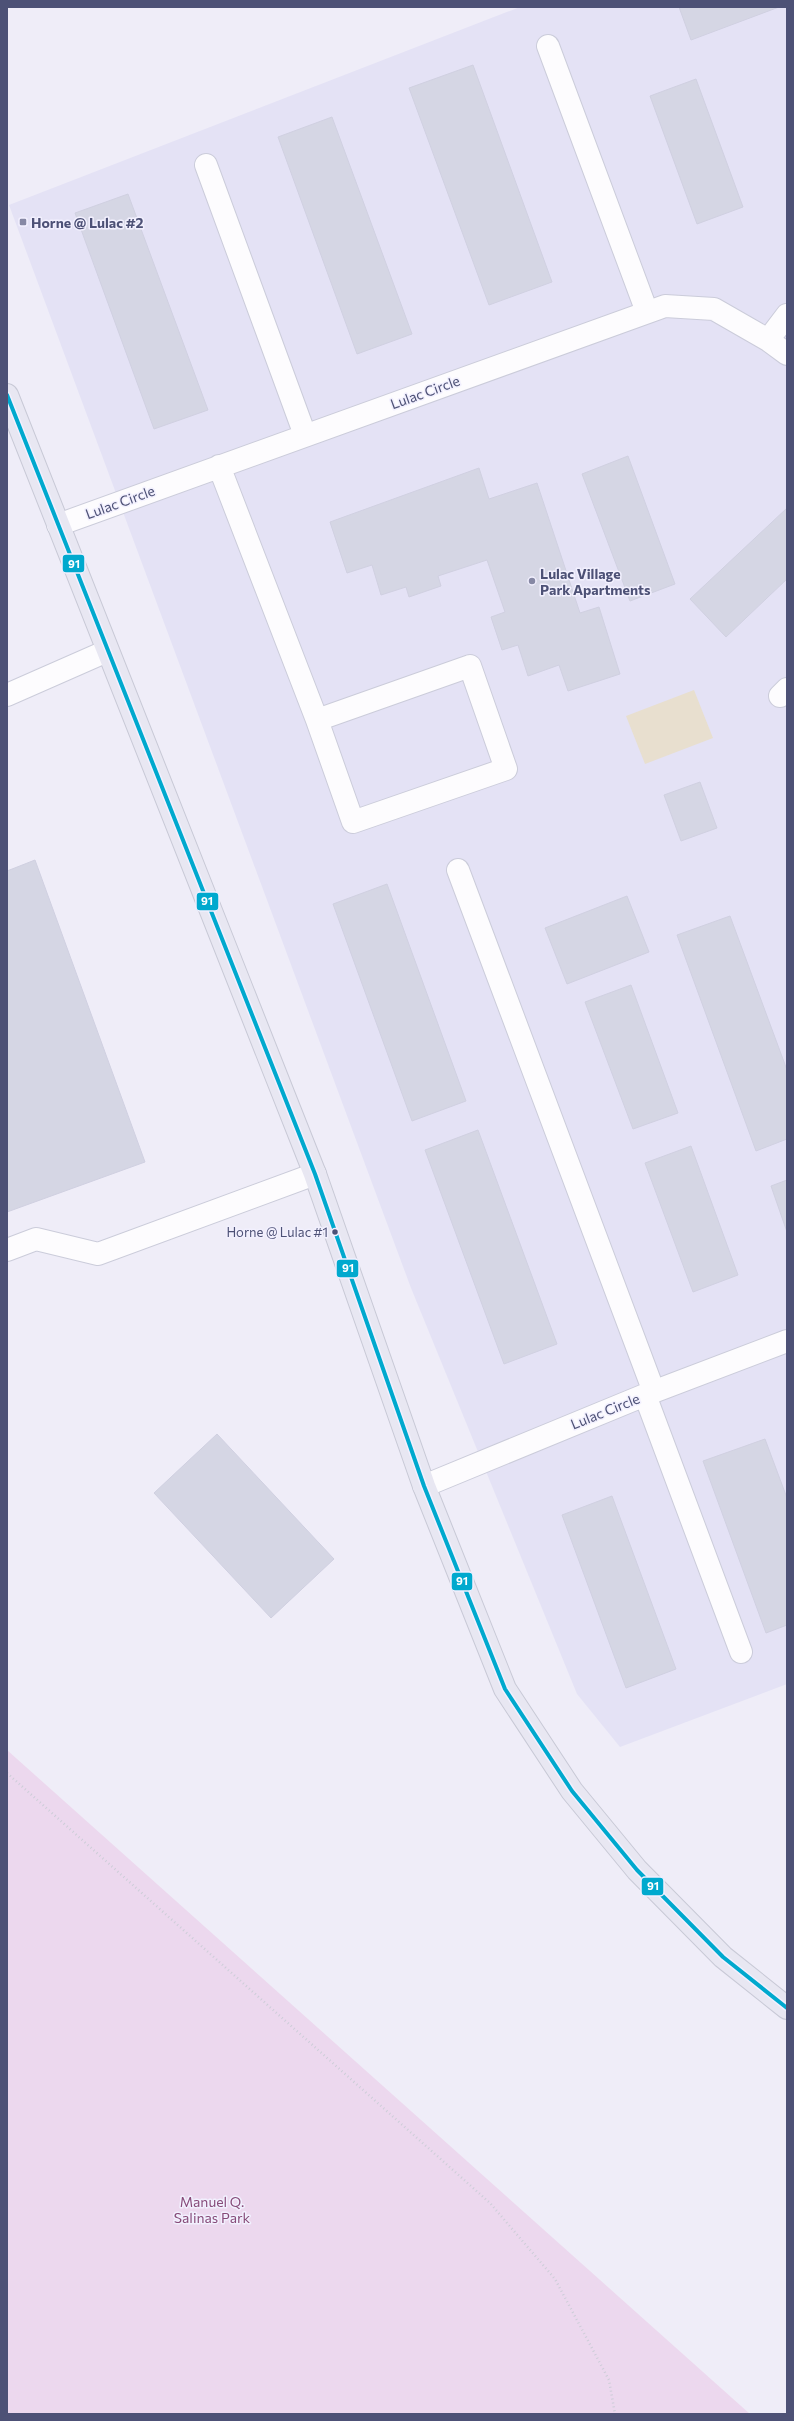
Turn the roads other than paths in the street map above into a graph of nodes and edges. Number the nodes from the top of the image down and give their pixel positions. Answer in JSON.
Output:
{"nodes":[{"id":1,"x":548,"y":46,"type":"dead end"},
{"id":2,"x":206,"y":165,"type":"dead end"},
{"id":3,"x":647,"y":312,"type":"junction"},
{"id":4,"x":787,"y":315,"type":"edge"},
{"id":5,"x":768,"y":340,"type":"junction"},
{"id":6,"x":787,"y":354,"type":"edge"},
{"id":7,"x":7,"y":395,"type":"edge"},
{"id":8,"x":305,"y":435,"type":"junction"},
{"id":9,"x":219,"y":466,"type":"junction"},
{"id":10,"x":58,"y":525,"type":"junction"},
{"id":11,"x":107,"y":651,"type":"junction"},
{"id":12,"x":7,"y":695,"type":"edge"},
{"id":13,"x":317,"y":720,"type":"junction"},
{"id":14,"x":458,"y":870,"type":"dead end"},
{"id":15,"x":315,"y":1174,"type":"junction"},
{"id":16,"x":7,"y":1250,"type":"edge"},
{"id":17,"x":787,"y":1341,"type":"edge"},
{"id":18,"x":650,"y":1393,"type":"junction"},
{"id":19,"x":424,"y":1486,"type":"junction"},
{"id":20,"x":741,"y":1652,"type":"dead end"},
{"id":21,"x":787,"y":2008,"type":"edge"}],
"edges":[{"from":1,"to":3,"type":"street"},
{"from":2,"to":8,"type":"street"},
{"from":3,"to":5,"type":"street","name":"Lulac Circle"},
{"from":3,"to":8,"type":"street","name":"Lulac Circle"},
{"from":4,"to":5,"type":"street"},
{"from":5,"to":6,"type":"street","name":"Lulac Circle"},
{"from":7,"to":10,"type":"main road"},
{"from":8,"to":9,"type":"street","name":"Lulac Circle"},
{"from":9,"to":10,"type":"street","name":"Lulac Circle"},
{"from":9,"to":13,"type":"street"},
{"from":10,"to":11,"type":"main road"},
{"from":11,"to":12,"type":"street"},
{"from":11,"to":15,"type":"main road"},
{"from":13,"to":13,"type":"street"},
{"from":14,"to":18,"type":"street"},
{"from":15,"to":16,"type":"street"},
{"from":15,"to":19,"type":"main road"},
{"from":17,"to":18,"type":"street","name":"Lulac Circle"},
{"from":18,"to":19,"type":"street","name":"Lulac Circle"},
{"from":18,"to":20,"type":"street"},
{"from":19,"to":21,"type":"main road"}]}
